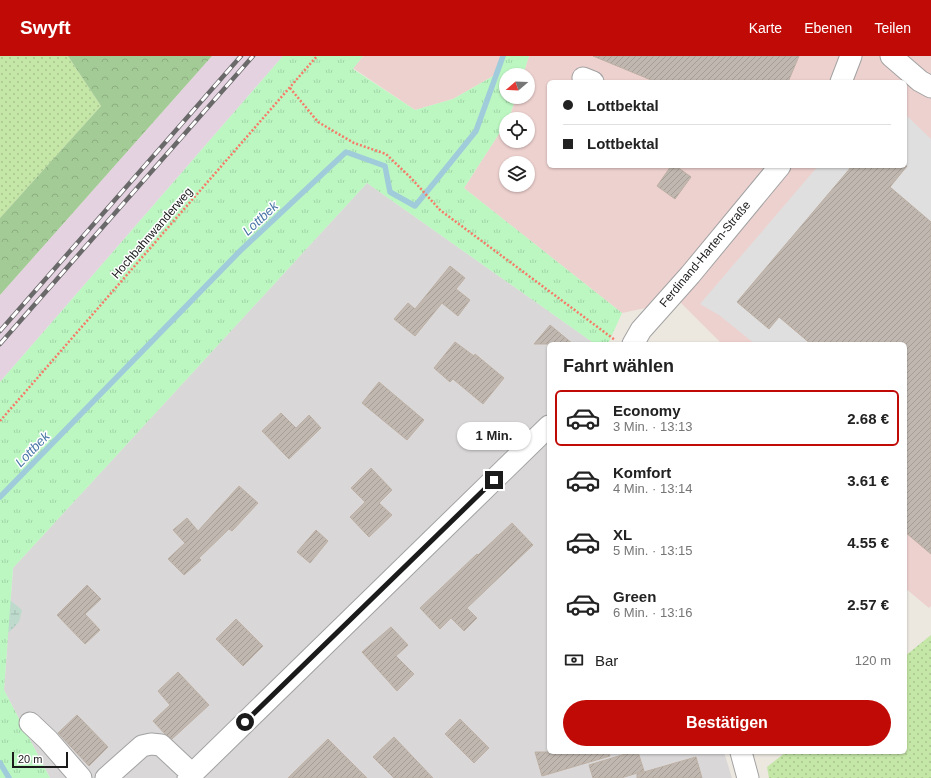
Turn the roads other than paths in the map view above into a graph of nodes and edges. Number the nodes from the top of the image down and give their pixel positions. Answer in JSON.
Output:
{"nodes":[{"id":1,"x":851,"y":56,"type":"edge"},
{"id":2,"x":891,"y":56,"type":"edge"},
{"id":3,"x":841,"y":80,"type":"edge"},
{"id":4,"x":931,"y":87,"type":"edge"},
{"id":5,"x":778,"y":168,"type":"edge"},
{"id":6,"x":634,"y":342,"type":"edge"},
{"id":7,"x":547,"y":428,"type":"edge"},
{"id":8,"x":30,"y":723,"type":"dead end"},
{"id":9,"x":742,"y":754,"type":"edge"},
{"id":10,"x":190,"y":776,"type":"edge"},
{"id":11,"x":81,"y":778,"type":"edge"},
{"id":12,"x":106,"y":778,"type":"edge"},
{"id":13,"x":748,"y":778,"type":"edge"}],
"edges":[{"from":1,"to":3,"type":"street"},
{"from":2,"to":4,"type":"street"},
{"from":5,"to":6,"type":"street","name":"Ferdinand-Harten-Straße"},
{"from":7,"to":10,"type":"street"},
{"from":8,"to":11,"type":"street"},
{"from":9,"to":13,"type":"street"},
{"from":10,"to":12,"type":"street"}]}
